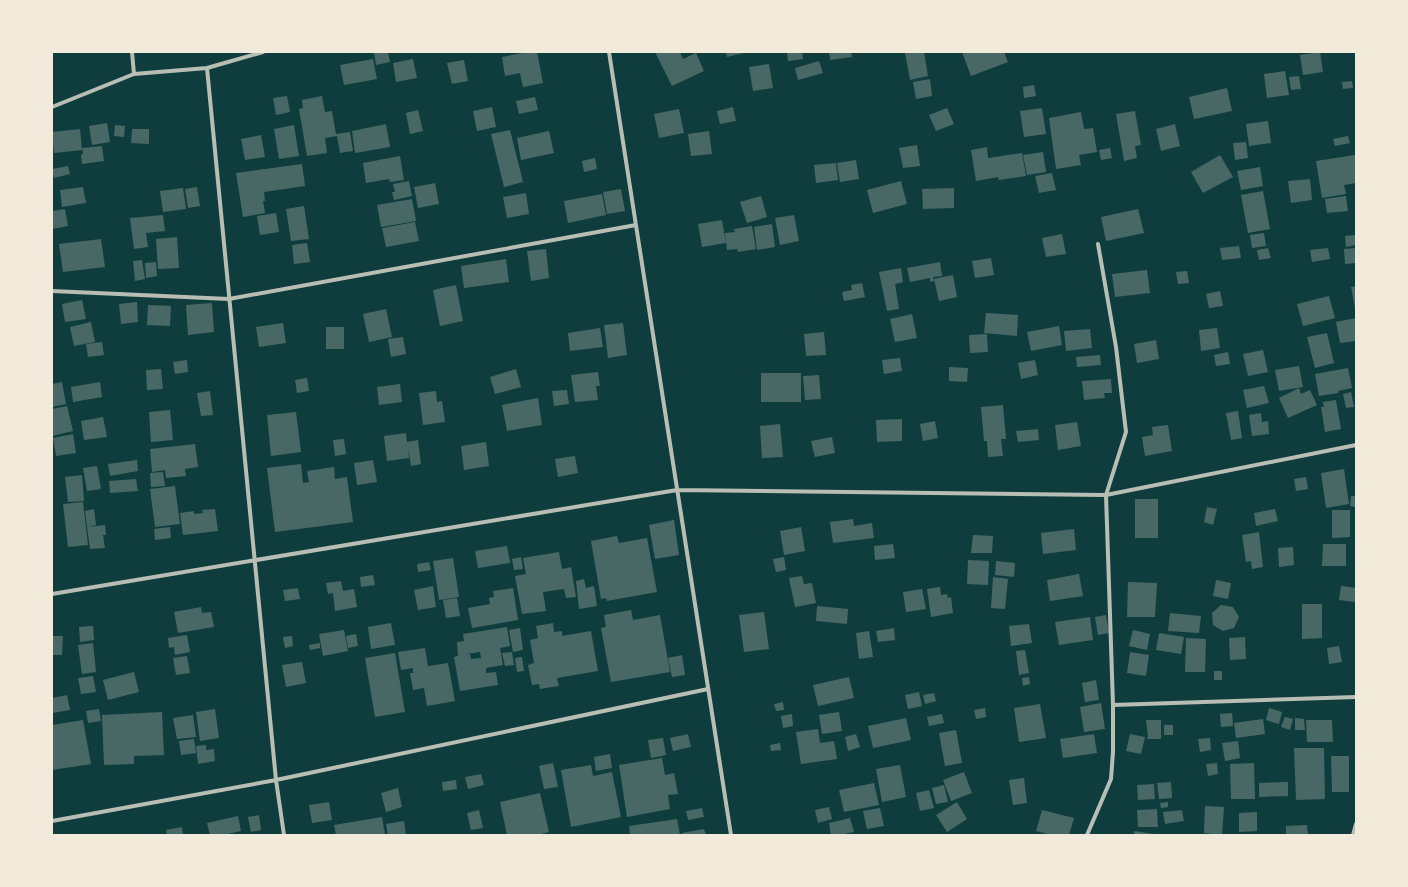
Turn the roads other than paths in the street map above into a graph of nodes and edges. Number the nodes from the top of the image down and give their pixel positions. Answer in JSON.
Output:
{"nodes":[{"id":1,"x":132,"y":52,"type":"edge"},
{"id":2,"x":263,"y":52,"type":"edge"},
{"id":3,"x":609,"y":52,"type":"edge"},
{"id":4,"x":207,"y":68,"type":"junction"},
{"id":5,"x":134,"y":74,"type":"junction"},
{"id":6,"x":52,"y":107,"type":"edge"},
{"id":7,"x":636,"y":225,"type":"junction"},
{"id":8,"x":1098,"y":244,"type":"dead end"},
{"id":9,"x":52,"y":291,"type":"edge"},
{"id":10,"x":229,"y":299,"type":"junction"},
{"id":11,"x":1356,"y":444,"type":"edge"},
{"id":12,"x":677,"y":490,"type":"junction"},
{"id":13,"x":1106,"y":495,"type":"junction"},
{"id":14,"x":254,"y":561,"type":"junction"},
{"id":15,"x":52,"y":594,"type":"edge"},
{"id":16,"x":708,"y":689,"type":"junction"},
{"id":17,"x":1356,"y":697,"type":"edge"},
{"id":18,"x":1113,"y":705,"type":"junction"},
{"id":19,"x":276,"y":780,"type":"junction"},
{"id":20,"x":52,"y":821,"type":"edge"},
{"id":21,"x":1356,"y":824,"type":"edge"},
{"id":22,"x":284,"y":835,"type":"edge"},
{"id":23,"x":731,"y":835,"type":"edge"},
{"id":24,"x":1088,"y":835,"type":"edge"},
{"id":25,"x":1353,"y":835,"type":"edge"}],
"edges":[{"from":1,"to":5,"type":"street"},
{"from":2,"to":4,"type":"street"},
{"from":3,"to":7,"type":"street"},
{"from":4,"to":5,"type":"street"},
{"from":4,"to":10,"type":"street"},
{"from":5,"to":6,"type":"street"},
{"from":7,"to":10,"type":"street"},
{"from":7,"to":12,"type":"street"},
{"from":8,"to":13,"type":"street"},
{"from":9,"to":10,"type":"street"},
{"from":10,"to":14,"type":"street"},
{"from":11,"to":13,"type":"street"},
{"from":12,"to":13,"type":"street"},
{"from":12,"to":14,"type":"street"},
{"from":12,"to":16,"type":"street"},
{"from":13,"to":18,"type":"street"},
{"from":14,"to":15,"type":"street"},
{"from":14,"to":19,"type":"street"},
{"from":16,"to":19,"type":"street"},
{"from":16,"to":23,"type":"street"},
{"from":17,"to":18,"type":"street"},
{"from":18,"to":24,"type":"street"},
{"from":19,"to":20,"type":"street"},
{"from":19,"to":22,"type":"street"},
{"from":21,"to":25,"type":"street"}]}
